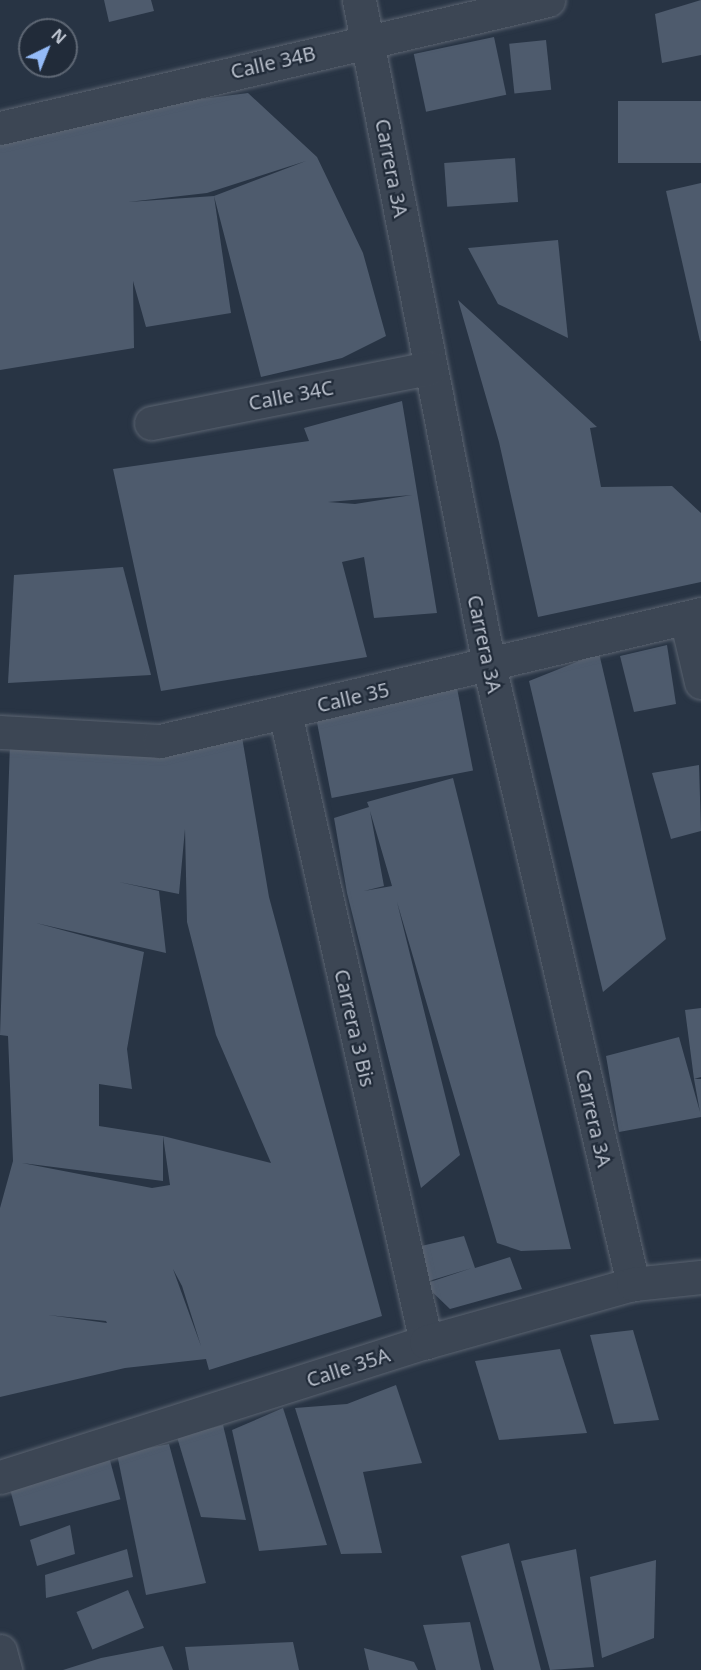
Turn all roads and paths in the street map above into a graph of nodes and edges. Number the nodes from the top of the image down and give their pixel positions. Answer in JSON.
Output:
{"nodes":[{"id":1,"x":359,"y":0,"type":"edge"},
{"id":2,"x":548,"y":0,"type":"edge"},
{"id":3,"x":367,"y":40,"type":"junction"},
{"id":4,"x":0,"y":128,"type":"edge"},
{"id":5,"x":430,"y":368,"type":"junction"},
{"id":6,"x":151,"y":423,"type":"dead end"},
{"id":7,"x":693,"y":616,"type":"edge"},
{"id":8,"x":489,"y":665,"type":"junction"},
{"id":9,"x":701,"y":682,"type":"edge"},
{"id":10,"x":285,"y":713,"type":"junction"},
{"id":11,"x":0,"y":732,"type":"edge"},
{"id":12,"x":701,"y":1277,"type":"edge"},
{"id":13,"x":633,"y":1284,"type":"junction"},
{"id":14,"x":426,"y":1342,"type":"junction"},
{"id":15,"x":0,"y":1477,"type":"edge"},
{"id":16,"x":0,"y":1651,"type":"edge"},
{"id":17,"x":5,"y":1670,"type":"edge"}],
"edges":[{"from":1,"to":3,"type":"street","name":"Carrera 3A"},
{"from":2,"to":3,"type":"street","name":"Calle 34B"},
{"from":3,"to":4,"type":"street","name":"Calle 34B"},
{"from":3,"to":5,"type":"street","name":"Carrera 3A"},
{"from":5,"to":6,"type":"street","name":"Calle 34C"},
{"from":5,"to":8,"type":"street","name":"Carrera 3A"},
{"from":7,"to":8,"type":"street","name":"Calle 35"},
{"from":7,"to":9,"type":"street"},
{"from":8,"to":10,"type":"street","name":"Calle 35"},
{"from":8,"to":13,"type":"street","name":"Carrera 3A"},
{"from":10,"to":11,"type":"street","name":"Calle 35"},
{"from":10,"to":14,"type":"street","name":"Carrera 3 Bis"},
{"from":12,"to":13,"type":"street","name":"Calle 35A"},
{"from":13,"to":14,"type":"street","name":"Calle 35A"},
{"from":14,"to":15,"type":"street","name":"Calle 35A"},
{"from":16,"to":17,"type":"street"}]}
